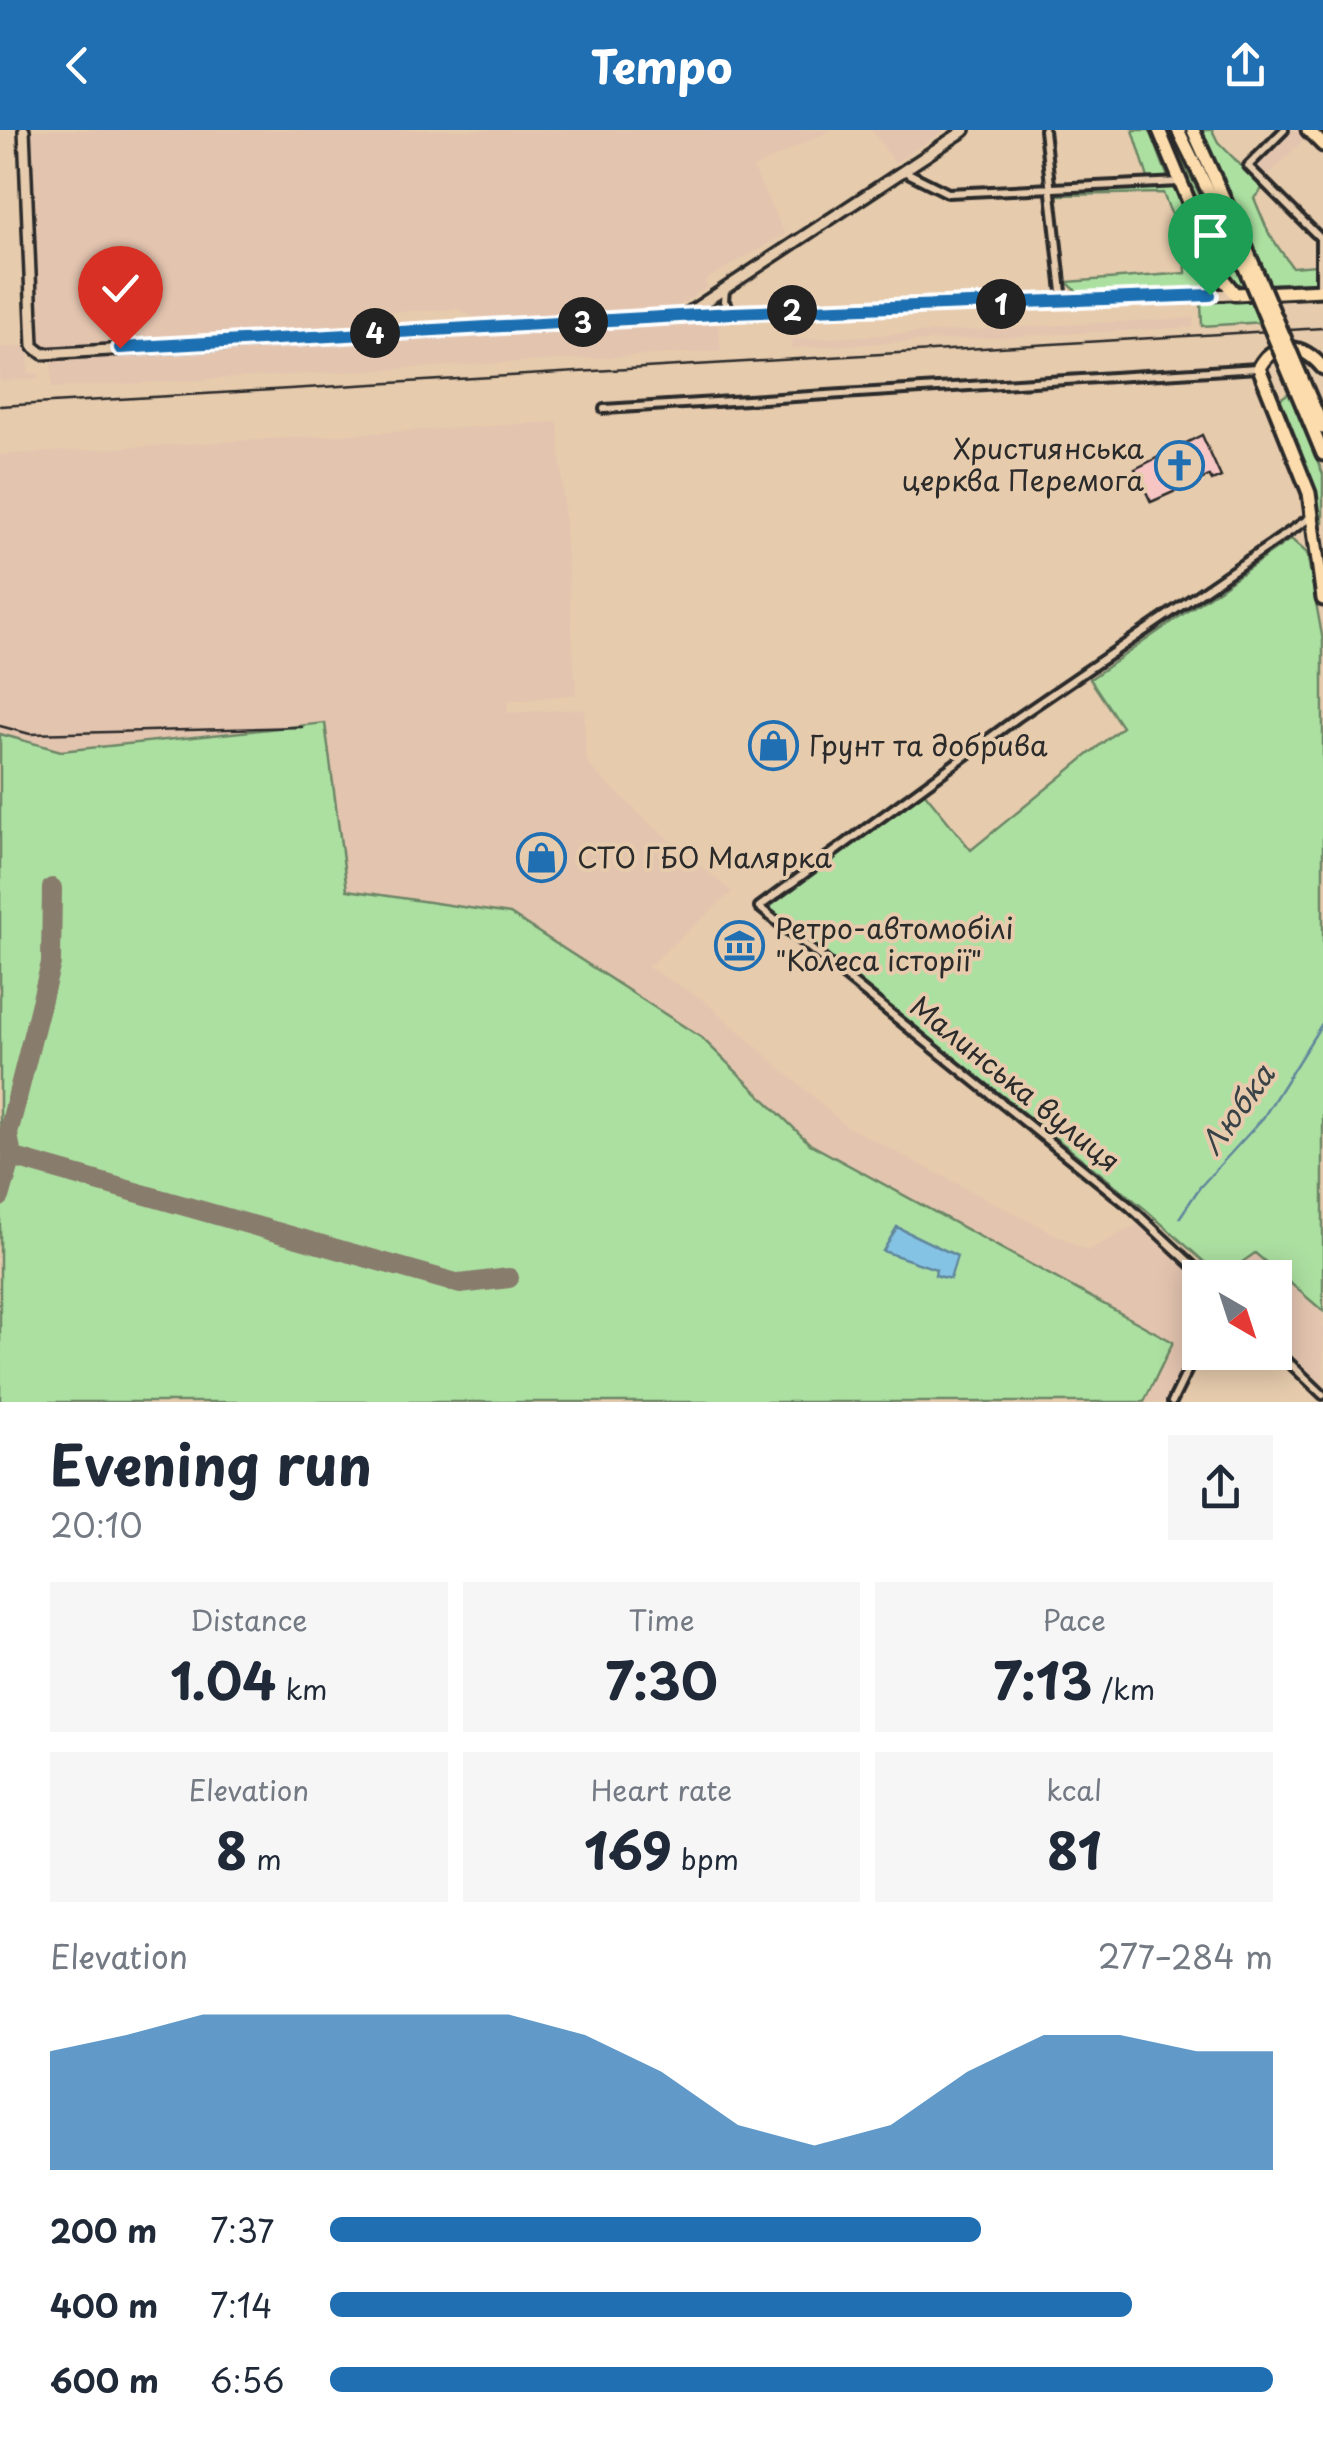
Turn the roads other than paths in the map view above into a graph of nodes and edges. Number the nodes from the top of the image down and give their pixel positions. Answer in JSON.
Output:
{"nodes":[{"id":1,"x":24,"y":130,"type":"edge"},
{"id":2,"x":966,"y":130,"type":"edge"},
{"id":3,"x":1044,"y":130,"type":"edge"},
{"id":4,"x":1159,"y":130,"type":"edge"},
{"id":5,"x":1178,"y":130,"type":"edge"},
{"id":6,"x":1193,"y":130,"type":"edge"},
{"id":7,"x":1284,"y":130,"type":"edge"},
{"id":8,"x":1308,"y":130,"type":"edge"},
{"id":9,"x":1323,"y":145,"type":"edge"},
{"id":10,"x":904,"y":171,"type":"junction"},
{"id":11,"x":1180,"y":182,"type":"junction"},
{"id":12,"x":1052,"y":191,"type":"junction"},
{"id":13,"x":1242,"y":250,"type":"junction"},
{"id":14,"x":1219,"y":274,"type":"junction"},
{"id":15,"x":725,"y":288,"type":"junction"},
{"id":16,"x":1322,"y":290,"type":"edge"},
{"id":17,"x":1234,"y":294,"type":"junction"},
{"id":18,"x":1214,"y":295,"type":"junction"},
{"id":19,"x":1064,"y":302,"type":"junction"},
{"id":20,"x":732,"y":313,"type":"junction"},
{"id":21,"x":683,"y":317,"type":"junction"},
{"id":22,"x":1259,"y":368,"type":"junction"},
{"id":23,"x":1323,"y":368,"type":"edge"},
{"id":24,"x":1308,"y":406,"type":"junction"},
{"id":25,"x":604,"y":409,"type":"dead end"},
{"id":26,"x":1323,"y":428,"type":"edge"},
{"id":27,"x":1323,"y":454,"type":"edge"},
{"id":28,"x":1315,"y":514,"type":"junction"},
{"id":29,"x":1323,"y":600,"type":"edge"},
{"id":30,"x":1186,"y":1260,"type":"edge"},
{"id":31,"x":1292,"y":1365,"type":"edge"},
{"id":32,"x":1187,"y":1370,"type":"edge"},
{"id":33,"x":1323,"y":1395,"type":"edge"},
{"id":34,"x":1172,"y":1402,"type":"edge"}],
"edges":[{"from":1,"to":21,"type":"street"},
{"from":2,"to":10,"type":"street"},
{"from":3,"to":12,"type":"street"},
{"from":4,"to":11,"type":"main road"},
{"from":5,"to":13,"type":"main road"},
{"from":6,"to":13,"type":"main road"},
{"from":7,"to":16,"type":"street"},
{"from":8,"to":9,"type":"main road"},
{"from":10,"to":12,"type":"street"},
{"from":10,"to":15,"type":"street"},
{"from":11,"to":12,"type":"street"},
{"from":11,"to":14,"type":"main road"},
{"from":12,"to":19,"type":"street"},
{"from":13,"to":24,"type":"main road","bridge":true},
{"from":14,"to":17,"type":"main road"},
{"from":14,"to":18,"type":"street"},
{"from":15,"to":20,"type":"street"},
{"from":15,"to":21,"type":"street"},
{"from":16,"to":17,"type":"main road"},
{"from":17,"to":18,"type":"street"},
{"from":18,"to":19,"type":"street"},
{"from":19,"to":20,"type":"street"},
{"from":20,"to":21,"type":"street"},
{"from":22,"to":23,"type":"main road"},
{"from":22,"to":25,"type":"street"},
{"from":22,"to":28,"type":"main road"},
{"from":24,"to":26,"type":"main road"},
{"from":24,"to":27,"type":"main road"},
{"from":28,"to":29,"type":"main road"},
{"from":28,"to":30,"type":"street","name":"Малинська вулиця"},
{"from":31,"to":33,"type":"street"},
{"from":32,"to":34,"type":"street"}]}
